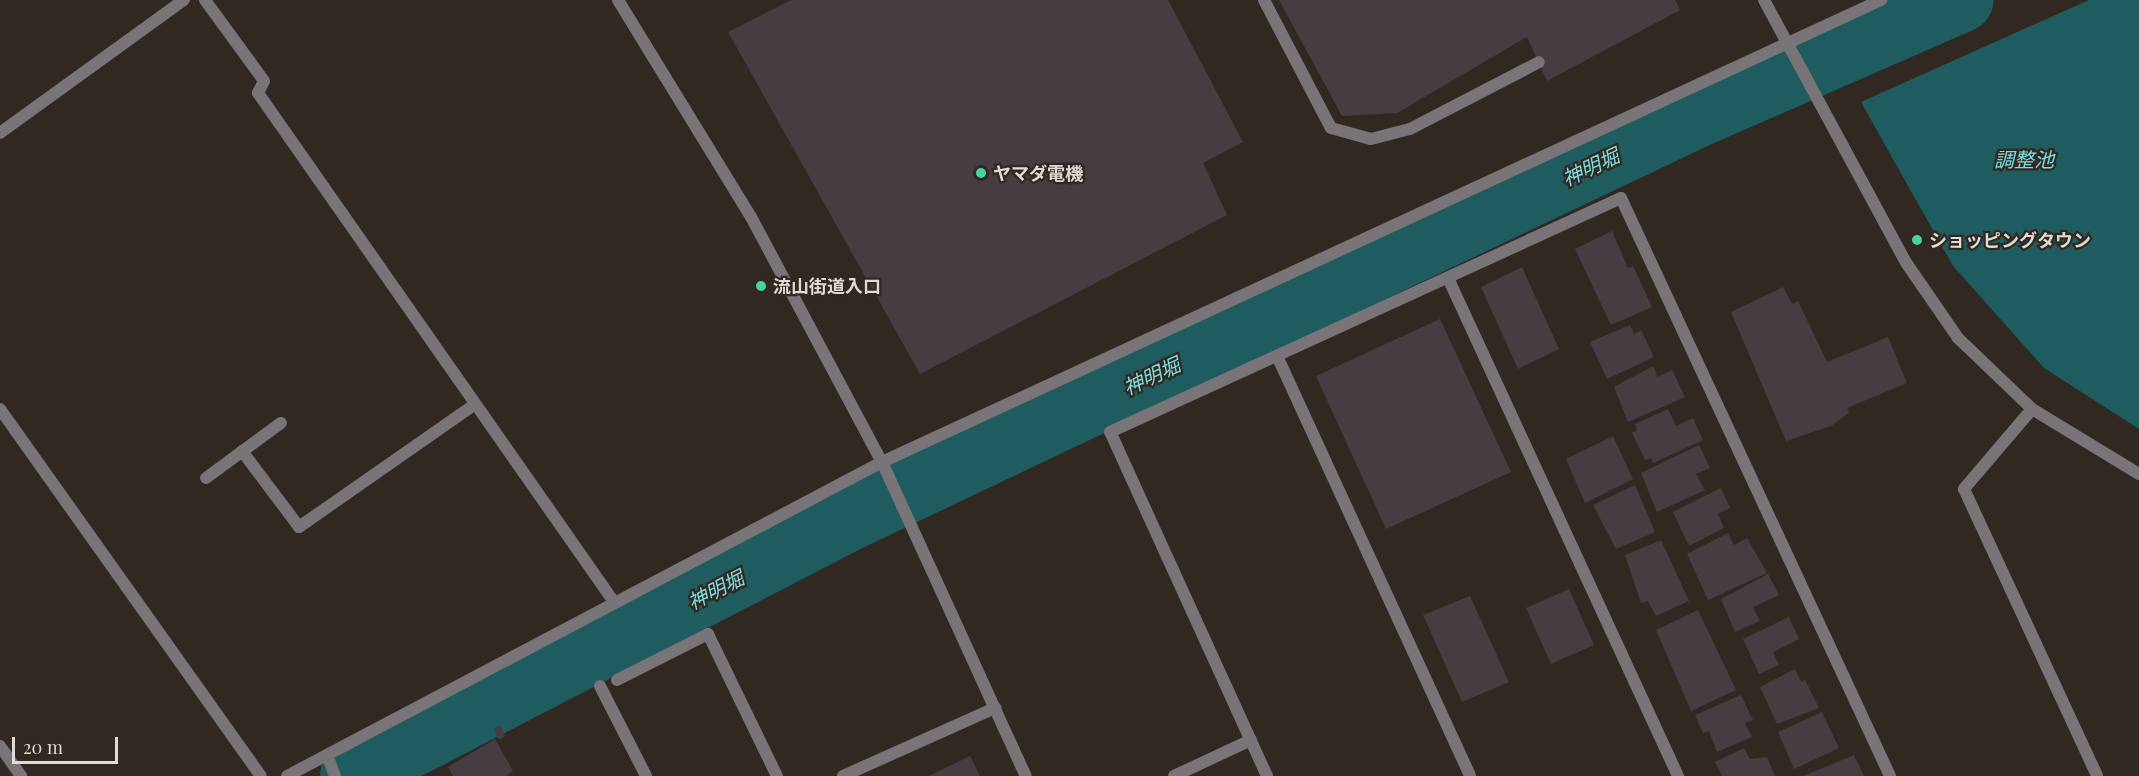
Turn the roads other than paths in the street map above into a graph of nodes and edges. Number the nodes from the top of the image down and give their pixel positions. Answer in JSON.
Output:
{"nodes":[{"id":1,"x":184,"y":0,"type":"edge"},
{"id":2,"x":205,"y":0,"type":"edge"},
{"id":3,"x":618,"y":0,"type":"edge"},
{"id":4,"x":1264,"y":0,"type":"edge"},
{"id":5,"x":1764,"y":0,"type":"edge"},
{"id":6,"x":1881,"y":0,"type":"edge"},
{"id":7,"x":1788,"y":42,"type":"junction"},
{"id":8,"x":1539,"y":62,"type":"dead end"},
{"id":9,"x":0,"y":133,"type":"edge"},
{"id":10,"x":1448,"y":278,"type":"junction"},
{"id":11,"x":1278,"y":358,"type":"junction"},
{"id":12,"x":474,"y":405,"type":"junction"},
{"id":13,"x":0,"y":409,"type":"edge"},
{"id":14,"x":2032,"y":409,"type":"junction"},
{"id":15,"x":281,"y":423,"type":"dead end"},
{"id":16,"x":242,"y":451,"type":"junction"},
{"id":17,"x":882,"y":462,"type":"junction"},
{"id":18,"x":2139,"y":474,"type":"edge"},
{"id":19,"x":206,"y":478,"type":"dead end"},
{"id":20,"x":614,"y":602,"type":"junction"},
{"id":21,"x":617,"y":680,"type":"dead end"},
{"id":22,"x":600,"y":686,"type":"dead end"},
{"id":23,"x":995,"y":708,"type":"junction"},
{"id":24,"x":1251,"y":740,"type":"junction"},
{"id":25,"x":0,"y":746,"type":"edge"},
{"id":26,"x":331,"y":766,"type":"edge"},
{"id":27,"x":21,"y":776,"type":"edge"},
{"id":28,"x":261,"y":776,"type":"edge"},
{"id":29,"x":287,"y":776,"type":"edge"},
{"id":30,"x":646,"y":776,"type":"edge"},
{"id":31,"x":777,"y":776,"type":"edge"},
{"id":32,"x":843,"y":776,"type":"edge"},
{"id":33,"x":1026,"y":776,"type":"edge"},
{"id":34,"x":1174,"y":776,"type":"edge"},
{"id":35,"x":1267,"y":776,"type":"edge"},
{"id":36,"x":1470,"y":776,"type":"edge"},
{"id":37,"x":1678,"y":776,"type":"edge"},
{"id":38,"x":1890,"y":776,"type":"edge"},
{"id":39,"x":2097,"y":776,"type":"edge"}],
"edges":[{"from":1,"to":9,"type":"street"},
{"from":2,"to":12,"type":"street"},
{"from":3,"to":17,"type":"street"},
{"from":4,"to":8,"type":"street"},
{"from":5,"to":7,"type":"street"},
{"from":6,"to":7,"type":"street"},
{"from":7,"to":14,"type":"street"},
{"from":7,"to":17,"type":"street"},
{"from":10,"to":11,"type":"street"},
{"from":10,"to":37,"type":"street"},
{"from":10,"to":38,"type":"street"},
{"from":11,"to":24,"type":"street"},
{"from":11,"to":36,"type":"street"},
{"from":12,"to":16,"type":"street"},
{"from":12,"to":20,"type":"street"},
{"from":13,"to":28,"type":"street"},
{"from":14,"to":18,"type":"street"},
{"from":14,"to":39,"type":"street"},
{"from":15,"to":16,"type":"street"},
{"from":16,"to":19,"type":"street"},
{"from":17,"to":20,"type":"street"},
{"from":17,"to":23,"type":"street"},
{"from":20,"to":26,"type":"street"},
{"from":21,"to":31,"type":"street"},
{"from":22,"to":30,"type":"street"},
{"from":23,"to":32,"type":"street"},
{"from":23,"to":33,"type":"street"},
{"from":24,"to":34,"type":"street"},
{"from":24,"to":35,"type":"street"},
{"from":25,"to":27,"type":"street"},
{"from":26,"to":29,"type":"street"}]}
